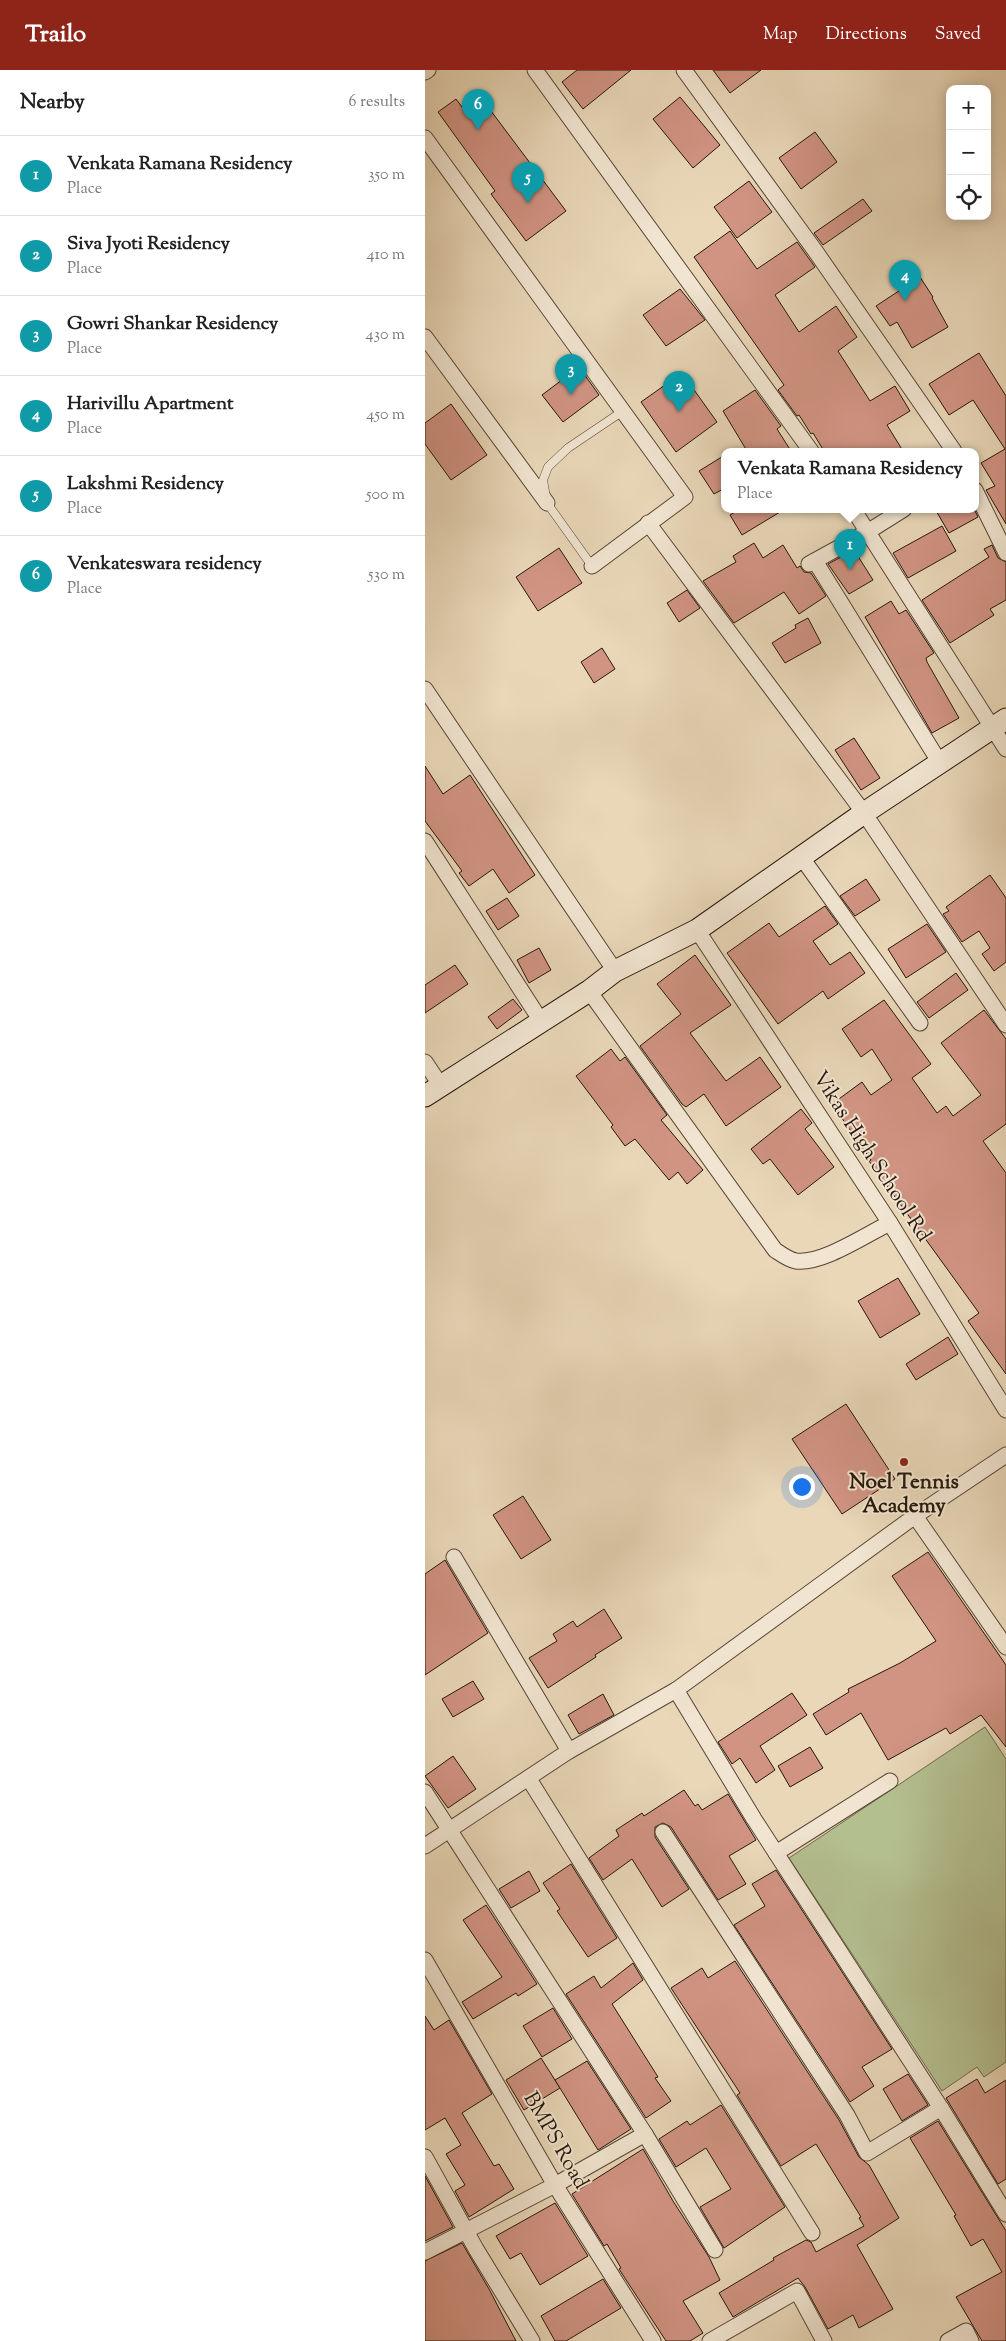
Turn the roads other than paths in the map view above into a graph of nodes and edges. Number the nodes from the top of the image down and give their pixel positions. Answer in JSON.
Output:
{"nodes":[{"id":1,"x":428,"y":70,"type":"edge"},
{"id":2,"x":535,"y":70,"type":"edge"},
{"id":3,"x":684,"y":70,"type":"edge"},
{"id":4,"x":425,"y":72,"type":"edge"},
{"id":5,"x":425,"y":138,"type":"edge"},
{"id":6,"x":425,"y":337,"type":"edge"},
{"id":7,"x":623,"y":411,"type":"junction"},
{"id":8,"x":809,"y":448,"type":"edge"},
{"id":9,"x":952,"y":448,"type":"edge"},
{"id":10,"x":979,"y":498,"type":"edge"},
{"id":11,"x":547,"y":503,"type":"junction"},
{"id":12,"x":856,"y":513,"type":"edge"},
{"id":13,"x":899,"y":513,"type":"edge"},
{"id":14,"x":648,"y":523,"type":"junction"},
{"id":15,"x":869,"y":532,"type":"junction"},
{"id":16,"x":1006,"y":553,"type":"edge"},
{"id":17,"x":592,"y":566,"type":"joint"},
{"id":18,"x":425,"y":689,"type":"edge"},
{"id":19,"x":999,"y":724,"type":"edge"},
{"id":20,"x":1006,"y":749,"type":"edge"},
{"id":21,"x":941,"y":763,"type":"junction"},
{"id":22,"x":864,"y":813,"type":"junction"},
{"id":23,"x":425,"y":841,"type":"edge"},
{"id":24,"x":802,"y":858,"type":"junction"},
{"id":25,"x":697,"y":930,"type":"junction"},
{"id":26,"x":615,"y":971,"type":"junction"},
{"id":27,"x":589,"y":991,"type":"junction"},
{"id":28,"x":541,"y":1021,"type":"junction"},
{"id":29,"x":919,"y":1023,"type":"dead end"},
{"id":30,"x":1006,"y":1025,"type":"edge"},
{"id":31,"x":425,"y":1062,"type":"edge"},
{"id":32,"x":433,"y":1091,"type":"edge"},
{"id":33,"x":889,"y":1223,"type":"junction"},
{"id":34,"x":1006,"y":1410,"type":"edge"},
{"id":35,"x":1006,"y":1455,"type":"edge"},
{"id":36,"x":915,"y":1516,"type":"junction"},
{"id":37,"x":454,"y":1557,"type":"dead end"},
{"id":38,"x":1006,"y":1647,"type":"edge"},
{"id":39,"x":676,"y":1690,"type":"junction"},
{"id":40,"x":569,"y":1752,"type":"junction"},
{"id":41,"x":529,"y":1779,"type":"junction"},
{"id":42,"x":890,"y":1780,"type":"dead end"},
{"id":43,"x":425,"y":1792,"type":"edge"},
{"id":44,"x":449,"y":1828,"type":"junction"},
{"id":45,"x":663,"y":1832,"type":"dead end"},
{"id":46,"x":425,"y":1846,"type":"edge"},
{"id":47,"x":776,"y":1853,"type":"junction"},
{"id":48,"x":425,"y":1960,"type":"edge"},
{"id":49,"x":941,"y":2108,"type":"junction"},
{"id":50,"x":645,"y":2134,"type":"junction"},
{"id":51,"x":425,"y":2157,"type":"edge"},
{"id":52,"x":555,"y":2185,"type":"junction"},
{"id":53,"x":1006,"y":2214,"type":"edge"},
{"id":54,"x":466,"y":2230,"type":"junction"},
{"id":55,"x":812,"y":2234,"type":"dead end"},
{"id":56,"x":715,"y":2250,"type":"dead end"},
{"id":57,"x":425,"y":2252,"type":"edge"},
{"id":58,"x":532,"y":2341,"type":"edge"},
{"id":59,"x":653,"y":2341,"type":"edge"},
{"id":60,"x":710,"y":2341,"type":"edge"},
{"id":61,"x":824,"y":2341,"type":"edge"},
{"id":62,"x":948,"y":2341,"type":"edge"},
{"id":63,"x":971,"y":2341,"type":"edge"}],
"edges":[{"from":1,"to":4,"type":"street"},
{"from":2,"to":8,"type":"street"},
{"from":3,"to":9,"type":"street"},
{"from":5,"to":7,"type":"street"},
{"from":6,"to":11,"type":"street"},
{"from":7,"to":11,"type":"lane"},
{"from":7,"to":14,"type":"street"},
{"from":10,"to":16,"type":"street"},
{"from":11,"to":17,"type":"lane"},
{"from":12,"to":15,"type":"street"},
{"from":13,"to":15,"type":"street"},
{"from":14,"to":17,"type":"street"},
{"from":14,"to":22,"type":"street"},
{"from":15,"to":19,"type":"street"},
{"from":15,"to":21,"type":"street"},
{"from":18,"to":26,"type":"street"},
{"from":19,"to":20,"type":"street"},
{"from":19,"to":21,"type":"street"},
{"from":21,"to":22,"type":"street"},
{"from":22,"to":24,"type":"street"},
{"from":22,"to":30,"type":"street"},
{"from":23,"to":28,"type":"street"},
{"from":24,"to":25,"type":"street"},
{"from":24,"to":29,"type":"street"},
{"from":25,"to":26,"type":"street"},
{"from":25,"to":33,"type":"street","name":"Vikas High School Rd"},
{"from":26,"to":27,"type":"street"},
{"from":27,"to":28,"type":"street"},
{"from":27,"to":33,"type":"street"},
{"from":28,"to":32,"type":"street"},
{"from":31,"to":32,"type":"street"},
{"from":33,"to":34,"type":"street","name":"Vikas High School Rd"},
{"from":35,"to":36,"type":"street"},
{"from":36,"to":38,"type":"street"},
{"from":36,"to":39,"type":"street"},
{"from":37,"to":40,"type":"street"},
{"from":39,"to":40,"type":"street"},
{"from":39,"to":47,"type":"street"},
{"from":40,"to":41,"type":"street"},
{"from":41,"to":44,"type":"street"},
{"from":41,"to":55,"type":"street"},
{"from":42,"to":47,"type":"street"},
{"from":43,"to":44,"type":"street"},
{"from":44,"to":46,"type":"street"},
{"from":44,"to":50,"type":"street"},
{"from":45,"to":49,"type":"street"},
{"from":47,"to":49,"type":"street"},
{"from":48,"to":52,"type":"street","name":"BMPS Road"},
{"from":49,"to":53,"type":"street"},
{"from":50,"to":52,"type":"street"},
{"from":50,"to":56,"type":"street"},
{"from":51,"to":54,"type":"street"},
{"from":52,"to":54,"type":"street"},
{"from":52,"to":59,"type":"street","name":"BMPS Road"},
{"from":54,"to":57,"type":"street"},
{"from":54,"to":58,"type":"street"},
{"from":60,"to":61,"type":"street"},
{"from":62,"to":63,"type":"street"}]}
